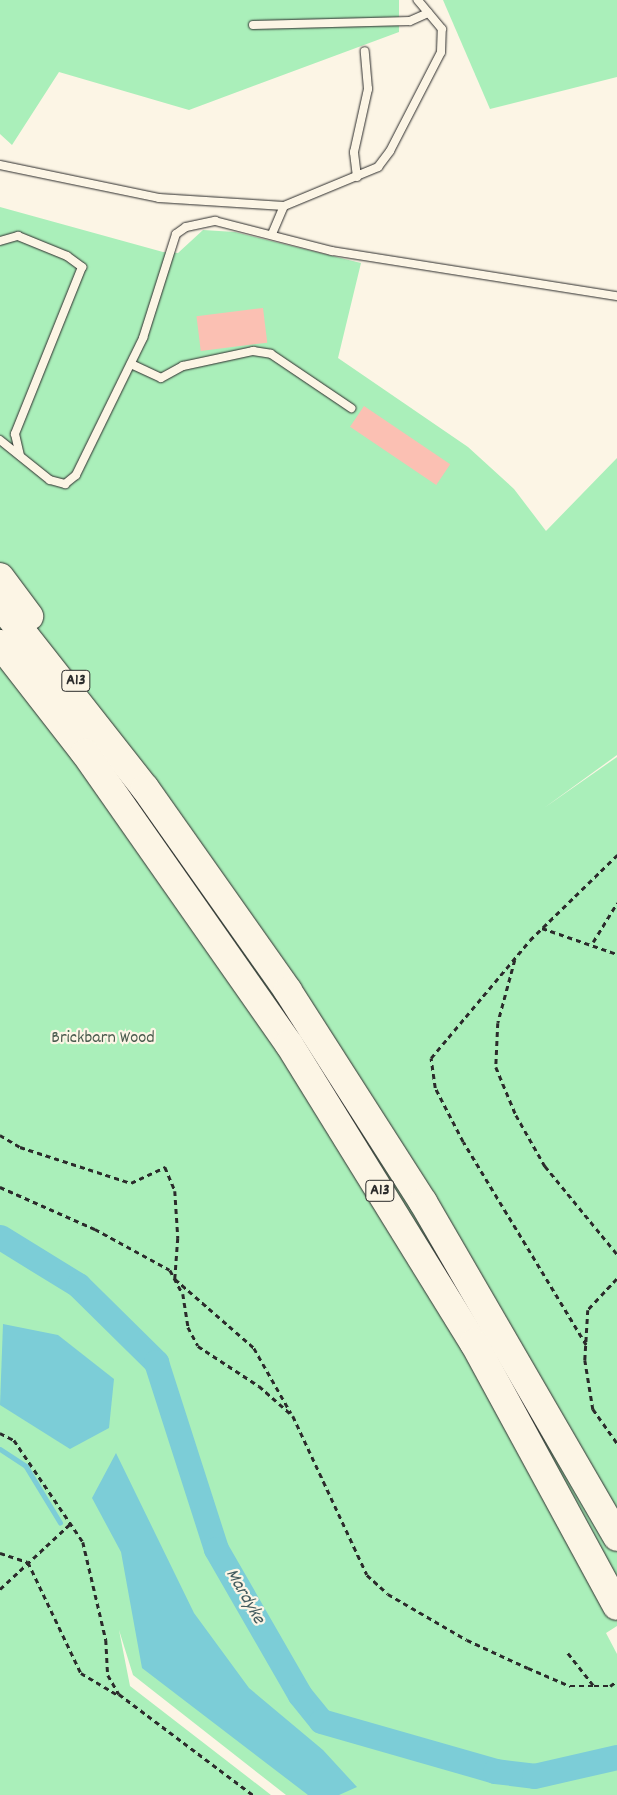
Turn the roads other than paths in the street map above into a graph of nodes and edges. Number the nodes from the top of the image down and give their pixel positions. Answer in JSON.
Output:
{"nodes":[{"id":1,"x":418,"y":0,"type":"edge"},
{"id":2,"x":428,"y":13,"type":"junction"},
{"id":3,"x":253,"y":25,"type":"dead end"},
{"id":4,"x":365,"y":51,"type":"dead end"},
{"id":5,"x":0,"y":165,"type":"edge"},
{"id":6,"x":357,"y":177,"type":"junction"},
{"id":7,"x":284,"y":206,"type":"junction"},
{"id":8,"x":272,"y":234,"type":"junction"},
{"id":9,"x":0,"y":241,"type":"edge"},
{"id":10,"x":617,"y":296,"type":"edge"},
{"id":11,"x":131,"y":364,"type":"junction"},
{"id":12,"x":350,"y":408,"type":"dead end"},
{"id":13,"x":0,"y":440,"type":"edge"},
{"id":14,"x":34,"y":469,"type":"junction"},
{"id":15,"x":0,"y":578,"type":"edge"},
{"id":16,"x":0,"y":604,"type":"edge"},
{"id":17,"x":0,"y":644,"type":"edge"},
{"id":18,"x":0,"y":668,"type":"edge"},
{"id":19,"x":145,"y":788,"type":"junction"},
{"id":20,"x":114,"y":794,"type":"junction"},
{"id":21,"x":617,"y":1537,"type":"edge"},
{"id":22,"x":617,"y":1606,"type":"edge"}],
"edges":[{"from":1,"to":2,"type":"lane"},
{"from":2,"to":3,"type":"lane"},
{"from":2,"to":6,"type":"lane"},
{"from":4,"to":6,"type":"lane"},
{"from":5,"to":7,"type":"lane"},
{"from":6,"to":7,"type":"lane"},
{"from":7,"to":8,"type":"lane"},
{"from":8,"to":10,"type":"lane"},
{"from":8,"to":11,"type":"lane"},
{"from":9,"to":14,"type":"lane"},
{"from":11,"to":12,"type":"lane"},
{"from":11,"to":14,"type":"lane"},
{"from":13,"to":14,"type":"lane"},
{"from":15,"to":19,"type":"highway","number":"A13"},
{"from":16,"to":19,"type":"highway","number":"A13"},
{"from":17,"to":20,"type":"highway","number":"A13"},
{"from":18,"to":20,"type":"highway","number":"A13"},
{"from":19,"to":21,"type":"highway","number":"A13"},
{"from":20,"to":22,"type":"highway","number":"A13"}]}
